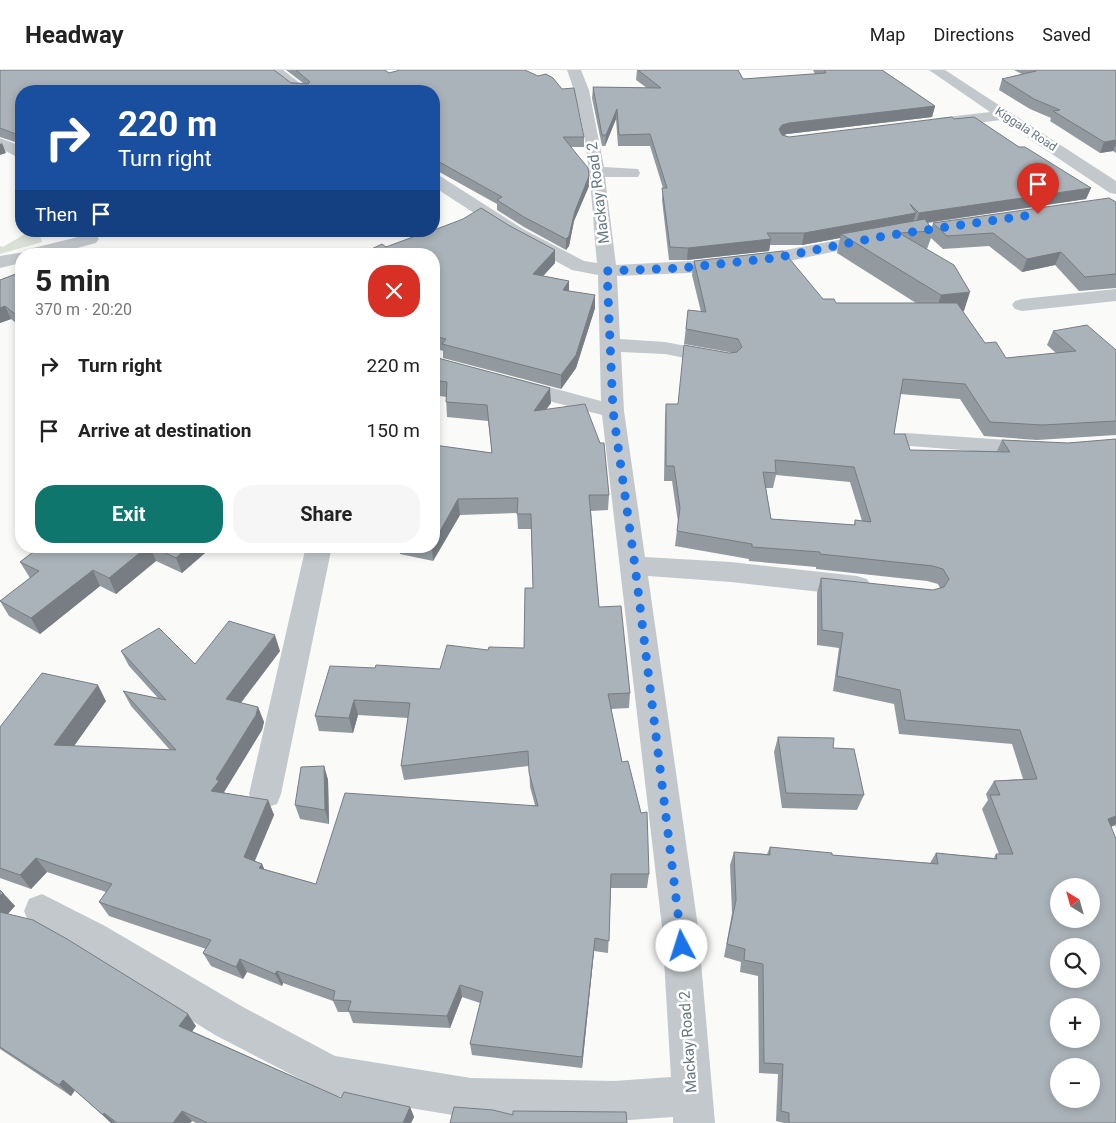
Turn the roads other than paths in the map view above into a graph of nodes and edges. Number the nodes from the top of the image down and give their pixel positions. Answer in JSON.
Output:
{"nodes":[{"id":1,"x":274,"y":70,"type":"edge"},
{"id":2,"x":574,"y":70,"type":"edge"},
{"id":3,"x":936,"y":70,"type":"edge"},
{"id":4,"x":295,"y":85,"type":"edge"},
{"id":5,"x":1004,"y":115,"type":"junction"},
{"id":6,"x":925,"y":124,"type":"edge"},
{"id":7,"x":597,"y":172,"type":"junction"},
{"id":8,"x":632,"y":173,"type":"dead end"},
{"id":9,"x":440,"y":184,"type":"edge"},
{"id":10,"x":1113,"y":198,"type":"edge"},
{"id":11,"x":894,"y":234,"type":"edge"},
{"id":12,"x":92,"y":241,"type":"edge"},
{"id":13,"x":60,"y":248,"type":"edge"},
{"id":14,"x":15,"y":258,"type":"edge"},
{"id":15,"x":0,"y":262,"type":"edge"},
{"id":16,"x":607,"y":271,"type":"junction"},
{"id":17,"x":1116,"y":295,"type":"edge"},
{"id":18,"x":1022,"y":305,"type":"dead end"},
{"id":19,"x":610,"y":345,"type":"junction"},
{"id":20,"x":727,"y":360,"type":"edge"},
{"id":21,"x":500,"y":381,"type":"edge"},
{"id":22,"x":613,"y":411,"type":"junction"},
{"id":23,"x":906,"y":440,"type":"edge"},
{"id":24,"x":1061,"y":449,"type":"edge"},
{"id":25,"x":318,"y":553,"type":"edge"},
{"id":26,"x":635,"y":566,"type":"junction"},
{"id":27,"x":882,"y":588,"type":"edge"},
{"id":28,"x":266,"y":794,"type":"dead end"},
{"id":29,"x":42,"y":911,"type":"dead end"},
{"id":30,"x":693,"y":1109,"type":"edge"}],
"edges":[{"from":1,"to":4,"type":"street"},
{"from":2,"to":7,"type":"street","name":"Mackay Road 2"},
{"from":3,"to":5,"type":"street","name":"Kiggala Road"},
{"from":5,"to":6,"type":"street"},
{"from":5,"to":10,"type":"street","name":"Kiggala Road"},
{"from":7,"to":8,"type":"street"},
{"from":7,"to":16,"type":"street","name":"Mackay Road 2"},
{"from":9,"to":16,"type":"street"},
{"from":11,"to":16,"type":"street"},
{"from":12,"to":13,"type":"street"},
{"from":14,"to":15,"type":"street"},
{"from":16,"to":19,"type":"street","name":"Mackay Road 2"},
{"from":17,"to":18,"type":"street"},
{"from":19,"to":20,"type":"street"},
{"from":19,"to":22,"type":"street","name":"Mackay Road 2"},
{"from":21,"to":22,"type":"street"},
{"from":22,"to":26,"type":"street","name":"Mackay Road 2"},
{"from":23,"to":24,"type":"street"},
{"from":25,"to":28,"type":"street"},
{"from":26,"to":27,"type":"street"},
{"from":26,"to":30,"type":"street","name":"Mackay Road 2"},
{"from":29,"to":30,"type":"street"}]}
